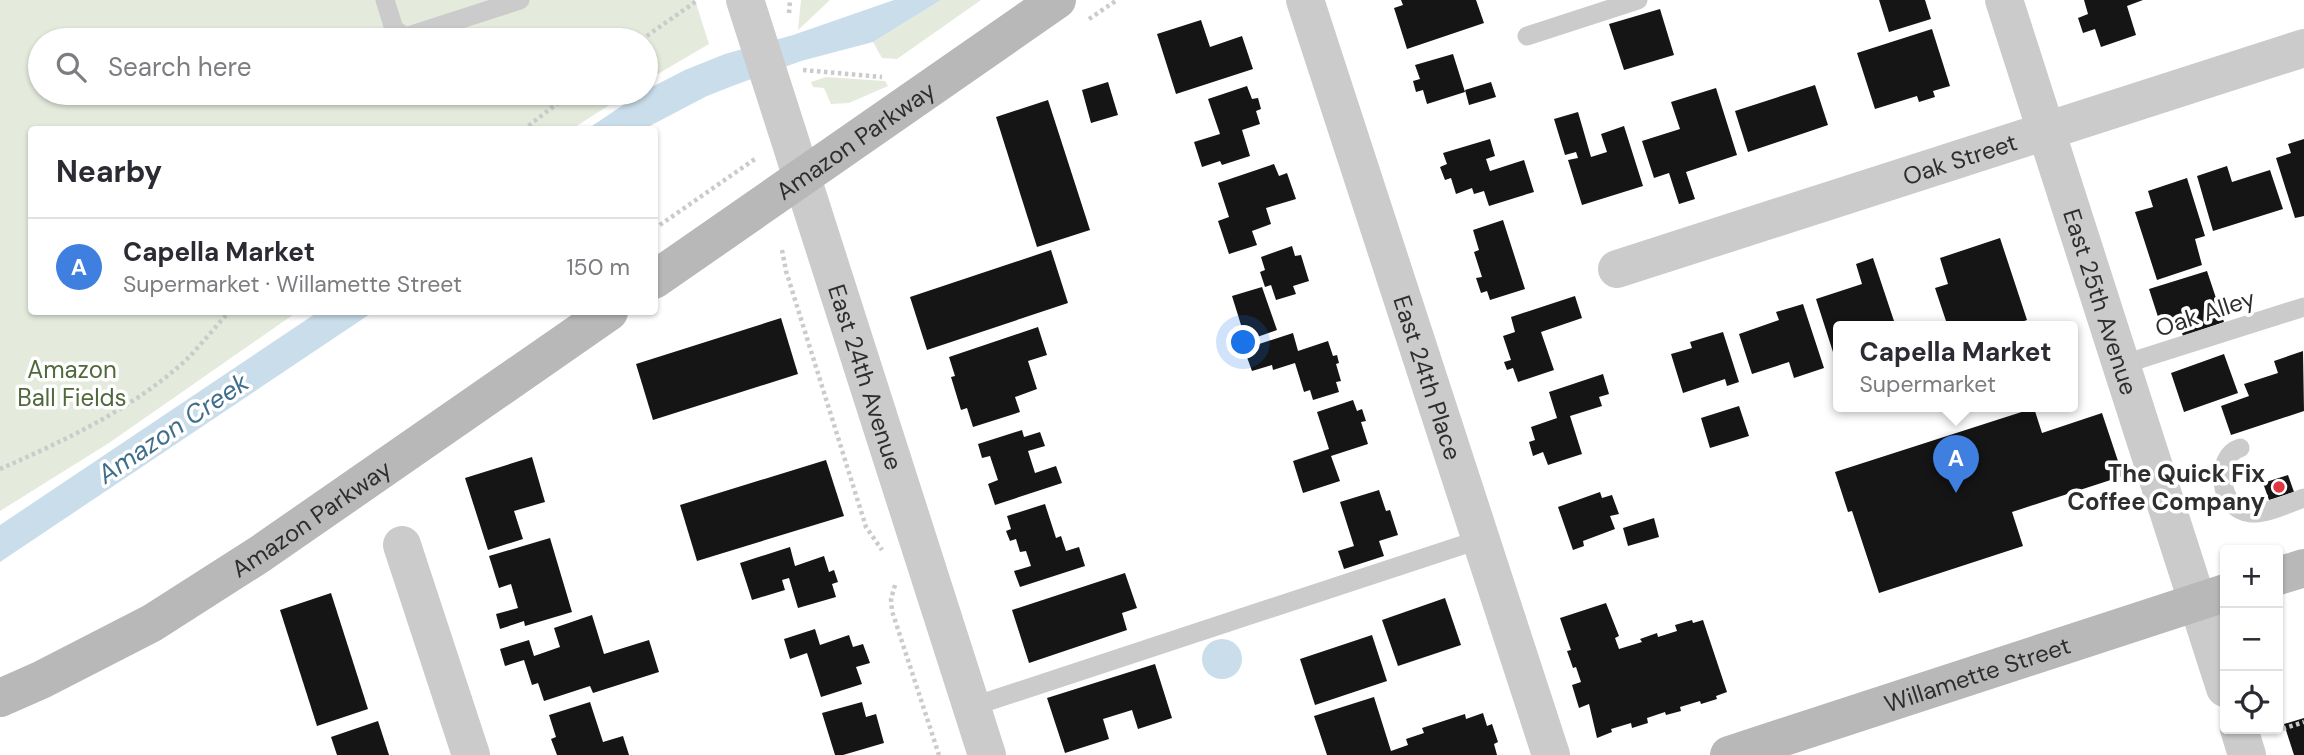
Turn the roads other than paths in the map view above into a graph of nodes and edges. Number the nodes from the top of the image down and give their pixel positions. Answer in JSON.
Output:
{"nodes":[{"id":1,"x":385,"y":0,"type":"edge"},
{"id":2,"x":520,"y":0,"type":"edge"},
{"id":3,"x":745,"y":0,"type":"edge"},
{"id":4,"x":1057,"y":0,"type":"edge"},
{"id":5,"x":1304,"y":0,"type":"edge"},
{"id":6,"x":1638,"y":0,"type":"edge"},
{"id":7,"x":2004,"y":0,"type":"edge"},
{"id":8,"x":394,"y":28,"type":"edge"},
{"id":9,"x":433,"y":28,"type":"edge"},
{"id":10,"x":1527,"y":36,"type":"dead end"},
{"id":11,"x":2304,"y":47,"type":"edge"},
{"id":12,"x":2046,"y":132,"type":"junction"},
{"id":13,"x":802,"y":177,"type":"junction"},
{"id":14,"x":1618,"y":269,"type":"dead end"},
{"id":15,"x":658,"y":277,"type":"edge"},
{"id":16,"x":2304,"y":307,"type":"edge"},
{"id":17,"x":605,"y":315,"type":"edge"},
{"id":18,"x":2121,"y":365,"type":"junction"},
{"id":19,"x":2240,"y":448,"type":"dead end"},
{"id":20,"x":2304,"y":498,"type":"edge"},
{"id":21,"x":1481,"y":539,"type":"junction"},
{"id":22,"x":402,"y":545,"type":"dead end"},
{"id":23,"x":2304,"y":568,"type":"edge"},
{"id":24,"x":2283,"y":574,"type":"edge"},
{"id":25,"x":2211,"y":598,"type":"edge"},
{"id":26,"x":2222,"y":671,"type":"edge"},
{"id":27,"x":0,"y":698,"type":"edge"},
{"id":28,"x":971,"y":707,"type":"junction"},
{"id":29,"x":2241,"y":734,"type":"edge"},
{"id":30,"x":471,"y":755,"type":"edge"},
{"id":31,"x":986,"y":755,"type":"edge"},
{"id":32,"x":1551,"y":755,"type":"edge"},
{"id":33,"x":1729,"y":755,"type":"edge"},
{"id":34,"x":2247,"y":755,"type":"edge"}],
"edges":[{"from":1,"to":8,"type":"lane"},
{"from":2,"to":9,"type":"lane"},
{"from":3,"to":13,"type":"street","name":"East 24th Avenue"},
{"from":4,"to":13,"type":"main road","name":"Amazon Parkway"},
{"from":5,"to":21,"type":"street","name":"East 24th Place"},
{"from":6,"to":10,"type":"lane"},
{"from":7,"to":12,"type":"street","name":"East 25th Avenue"},
{"from":11,"to":12,"type":"street","name":"Oak Street"},
{"from":12,"to":14,"type":"street","name":"Oak Street"},
{"from":12,"to":18,"type":"street","name":"East 25th Avenue"},
{"from":13,"to":15,"type":"main road","name":"Amazon Parkway"},
{"from":13,"to":28,"type":"street","name":"East 24th Avenue"},
{"from":16,"to":18,"type":"lane","name":"Oak Alley"},
{"from":17,"to":27,"type":"main road","name":"Amazon Parkway"},
{"from":18,"to":25,"type":"street","name":"East 25th Avenue"},
{"from":19,"to":20,"type":"lane"},
{"from":21,"to":28,"type":"lane"},
{"from":21,"to":32,"type":"street","name":"East 24th Place"},
{"from":22,"to":30,"type":"street"},
{"from":23,"to":24,"type":"main road"},
{"from":25,"to":26,"type":"street","name":"East 25th Avenue"},
{"from":25,"to":33,"type":"main road","name":"Willamette Street"},
{"from":28,"to":31,"type":"street","name":"East 24th Avenue"},
{"from":29,"to":34,"type":"street"}]}
